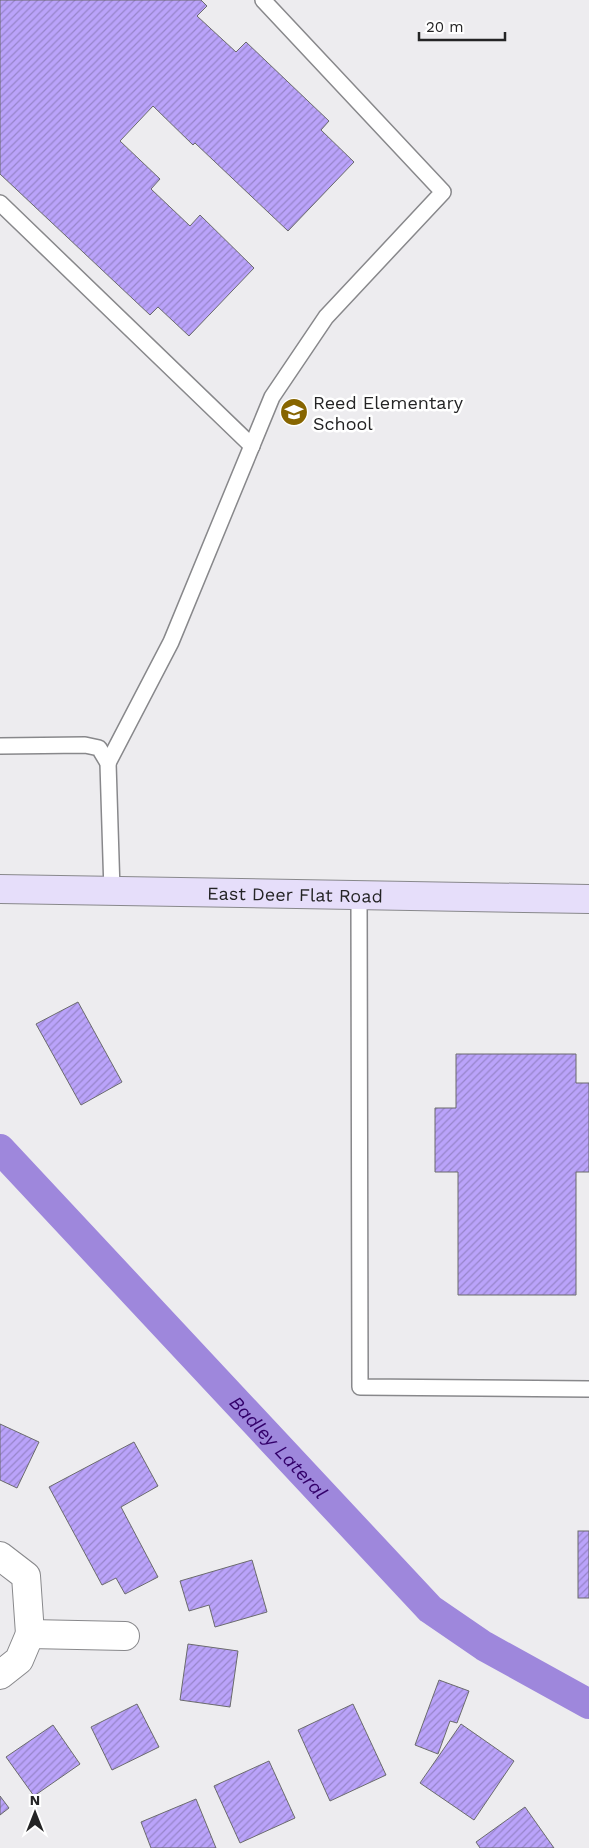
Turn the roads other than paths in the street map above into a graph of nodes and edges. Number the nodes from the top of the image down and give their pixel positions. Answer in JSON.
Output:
{"nodes":[{"id":1,"x":263,"y":0,"type":"edge"},
{"id":2,"x":0,"y":203,"type":"edge"},
{"id":3,"x":252,"y":446,"type":"junction"},
{"id":4,"x":0,"y":746,"type":"edge"},
{"id":5,"x":108,"y":763,"type":"junction"},
{"id":6,"x":0,"y":889,"type":"edge"},
{"id":7,"x":112,"y":891,"type":"junction"},
{"id":8,"x":359,"y":895,"type":"junction"},
{"id":9,"x":589,"y":899,"type":"edge"},
{"id":10,"x":589,"y":1389,"type":"edge"},
{"id":11,"x":0,"y":1556,"type":"edge"},
{"id":12,"x":30,"y":1634,"type":"junction"},
{"id":13,"x":124,"y":1636,"type":"dead end"},
{"id":14,"x":0,"y":1675,"type":"edge"}],
"edges":[{"from":1,"to":3,"type":"lane"},
{"from":2,"to":3,"type":"lane"},
{"from":3,"to":5,"type":"lane"},
{"from":4,"to":5,"type":"lane"},
{"from":5,"to":7,"type":"lane"},
{"from":6,"to":7,"type":"main road","name":"East Deer Flat Road"},
{"from":7,"to":8,"type":"main road","name":"East Deer Flat Road"},
{"from":8,"to":9,"type":"main road","name":"East Deer Flat Road"},
{"from":8,"to":10,"type":"lane"},
{"from":11,"to":12,"type":"street"},
{"from":12,"to":13,"type":"street"},
{"from":12,"to":14,"type":"street"}]}
